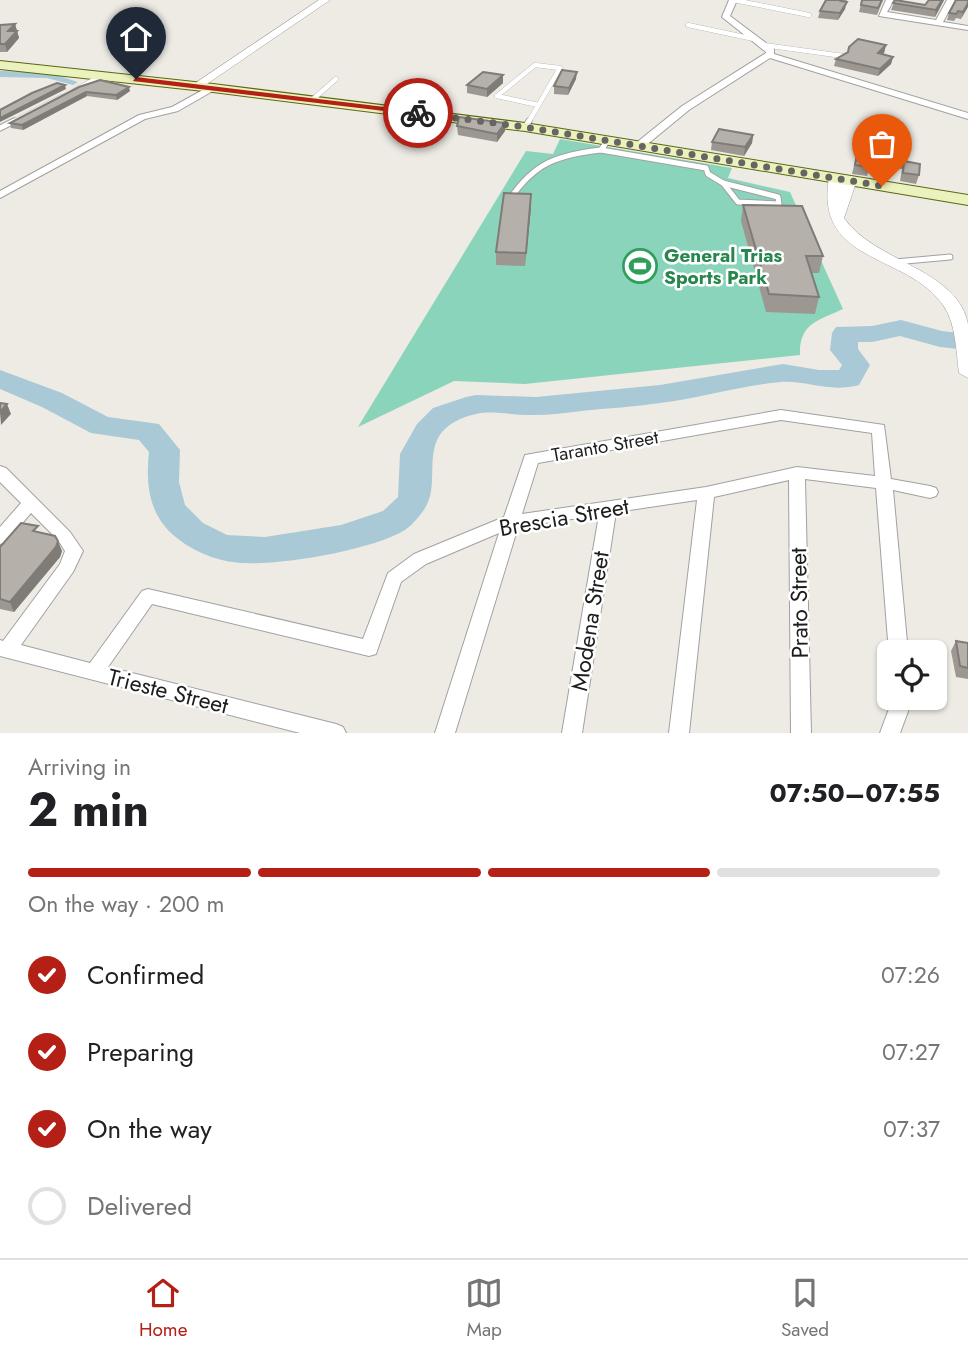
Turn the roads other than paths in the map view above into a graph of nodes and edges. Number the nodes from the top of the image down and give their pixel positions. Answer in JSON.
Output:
{"nodes":[{"id":1,"x":314,"y":0,"type":"edge"},
{"id":2,"x":325,"y":0,"type":"edge"},
{"id":3,"x":733,"y":0,"type":"edge"},
{"id":4,"x":890,"y":0,"type":"edge"},
{"id":5,"x":951,"y":0,"type":"edge"},
{"id":6,"x":809,"y":15,"type":"dead end"},
{"id":7,"x":937,"y":24,"type":"junction"},
{"id":8,"x":688,"y":25,"type":"dead end"},
{"id":9,"x":968,"y":28,"type":"edge"},
{"id":10,"x":755,"y":39,"type":"junction"},
{"id":11,"x":766,"y":50,"type":"junction"},
{"id":12,"x":843,"y":56,"type":"edge"},
{"id":13,"x":0,"y":65,"type":"edge"},
{"id":14,"x":102,"y":76,"type":"junction"},
{"id":15,"x":336,"y":79,"type":"dead end"},
{"id":16,"x":192,"y":85,"type":"junction"},
{"id":17,"x":213,"y":88,"type":"junction"},
{"id":18,"x":312,"y":100,"type":"junction"},
{"id":19,"x":538,"y":105,"type":"junction"},
{"id":20,"x":968,"y":116,"type":"edge"},
{"id":21,"x":525,"y":127,"type":"junction"},
{"id":22,"x":0,"y":128,"type":"edge"},
{"id":23,"x":604,"y":145,"type":"junction"},
{"id":24,"x":640,"y":145,"type":"junction"},
{"id":25,"x":709,"y":163,"type":"junction"},
{"id":26,"x":843,"y":179,"type":"junction"},
{"id":27,"x":723,"y":183,"type":"junction"},
{"id":28,"x":0,"y":195,"type":"edge"},
{"id":29,"x":510,"y":199,"type":"edge"},
{"id":30,"x":968,"y":200,"type":"edge"},
{"id":31,"x":950,"y":257,"type":"dead end"},
{"id":32,"x":891,"y":262,"type":"junction"},
{"id":33,"x":968,"y":373,"type":"edge"},
{"id":34,"x":0,"y":472,"type":"edge"},
{"id":35,"x":797,"y":473,"type":"junction"},
{"id":36,"x":884,"y":483,"type":"junction"},
{"id":37,"x":930,"y":492,"type":"dead end"},
{"id":38,"x":706,"y":493,"type":"junction"},
{"id":39,"x":31,"y":503,"type":"junction"},
{"id":40,"x":608,"y":508,"type":"junction"},
{"id":41,"x":509,"y":523,"type":"junction"},
{"id":42,"x":0,"y":538,"type":"edge"},
{"id":43,"x":898,"y":640,"type":"edge"},
{"id":44,"x":3,"y":649,"type":"edge"},
{"id":45,"x":94,"y":672,"type":"junction"},
{"id":46,"x":899,"y":710,"type":"edge"},
{"id":47,"x":336,"y":733,"type":"edge"},
{"id":48,"x":445,"y":733,"type":"edge"},
{"id":49,"x":572,"y":733,"type":"edge"},
{"id":50,"x":679,"y":733,"type":"edge"},
{"id":51,"x":801,"y":733,"type":"edge"},
{"id":52,"x":890,"y":733,"type":"edge"}],
"edges":[{"from":1,"to":16,"type":"street"},
{"from":2,"to":16,"type":"street"},
{"from":3,"to":6,"type":"lane"},
{"from":3,"to":10,"type":"street"},
{"from":4,"to":7,"type":"street"},
{"from":5,"to":7,"type":"street"},
{"from":7,"to":9,"type":"street"},
{"from":8,"to":10,"type":"lane"},
{"from":10,"to":11,"type":"street"},
{"from":11,"to":12,"type":"lane"},
{"from":11,"to":20,"type":"street"},
{"from":11,"to":24,"type":"street"},
{"from":13,"to":14,"type":"main road"},
{"from":14,"to":16,"type":"main road"},
{"from":14,"to":22,"type":"lane"},
{"from":15,"to":18,"type":"lane"},
{"from":16,"to":17,"type":"main road"},
{"from":17,"to":18,"type":"main road"},
{"from":17,"to":28,"type":"street"},
{"from":18,"to":21,"type":"main road"},
{"from":19,"to":19,"type":"lane"},
{"from":19,"to":21,"type":"lane"},
{"from":21,"to":23,"type":"main road"},
{"from":23,"to":24,"type":"main road"},
{"from":23,"to":25,"type":"lane"},
{"from":23,"to":29,"type":"lane"},
{"from":24,"to":25,"type":"main road"},
{"from":25,"to":26,"type":"main road"},
{"from":25,"to":27,"type":"lane"},
{"from":26,"to":30,"type":"main road"},
{"from":26,"to":32,"type":"street"},
{"from":27,"to":27,"type":"lane"},
{"from":31,"to":32,"type":"lane"},
{"from":32,"to":33,"type":"street"},
{"from":34,"to":39,"type":"street"},
{"from":35,"to":36,"type":"street","name":"Brescia Street"},
{"from":35,"to":38,"type":"street","name":"Brescia Street"},
{"from":35,"to":51,"type":"street","name":"Prato Street"},
{"from":36,"to":37,"type":"street","name":"Brescia Street"},
{"from":36,"to":41,"type":"street","name":"Taranto Street"},
{"from":36,"to":43,"type":"street"},
{"from":38,"to":40,"type":"street","name":"Brescia Street"},
{"from":38,"to":50,"type":"street"},
{"from":39,"to":42,"type":"street"},
{"from":39,"to":44,"type":"street"},
{"from":40,"to":41,"type":"street","name":"Brescia Street"},
{"from":40,"to":49,"type":"street","name":"Modena Street"},
{"from":41,"to":45,"type":"street","name":"Brescia Street"},
{"from":41,"to":48,"type":"street","name":"Taranto Street"},
{"from":44,"to":45,"type":"street","name":"Trieste Street"},
{"from":45,"to":47,"type":"street","name":"Trieste Street"},
{"from":46,"to":52,"type":"street"}]}
